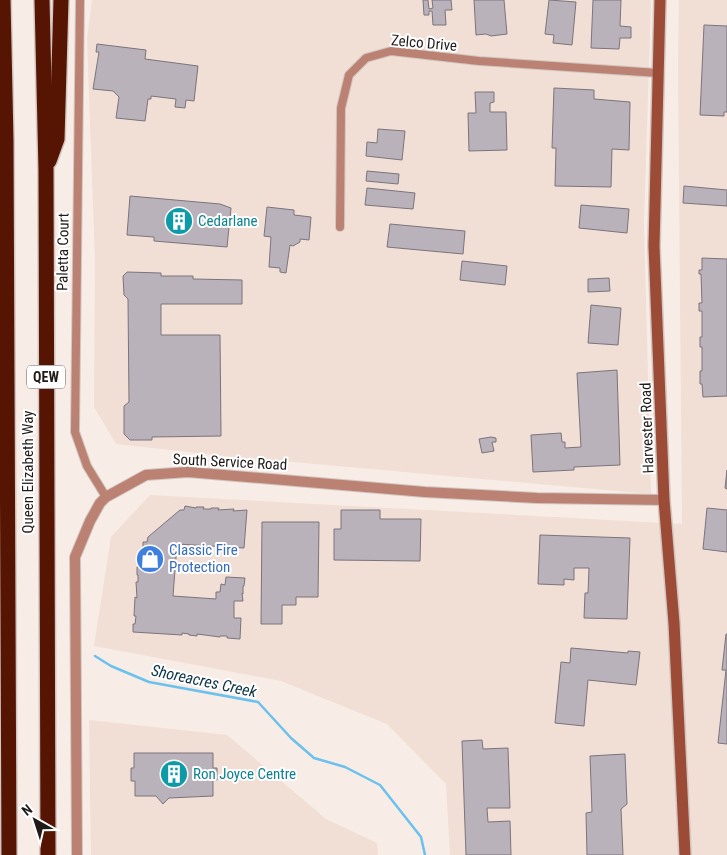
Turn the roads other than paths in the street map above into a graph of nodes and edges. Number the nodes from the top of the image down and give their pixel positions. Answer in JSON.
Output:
{"nodes":[{"id":1,"x":3,"y":0,"type":"edge"},
{"id":2,"x":42,"y":0,"type":"edge"},
{"id":3,"x":62,"y":0,"type":"edge"},
{"id":4,"x":80,"y":0,"type":"edge"},
{"id":5,"x":660,"y":0,"type":"edge"},
{"id":6,"x":658,"y":73,"type":"junction"},
{"id":7,"x":46,"y":170,"type":"junction"},
{"id":8,"x":340,"y":227,"type":"dead end"},
{"id":9,"x":0,"y":322,"type":"edge"},
{"id":10,"x":7,"y":376,"type":"junction"},
{"id":11,"x":106,"y":497,"type":"junction"},
{"id":12,"x":664,"y":500,"type":"junction"},
{"id":13,"x":9,"y":855,"type":"edge"},
{"id":14,"x":48,"y":855,"type":"edge"},
{"id":15,"x":78,"y":855,"type":"edge"},
{"id":16,"x":685,"y":855,"type":"edge"}],
"edges":[{"from":1,"to":10,"type":"highway","name":"Queen Elizabeth Way","number":"QEW"},
{"from":2,"to":7,"type":"highway","name":"Queen Elizabeth Way","number":"QEW"},
{"from":3,"to":7,"type":"highway"},
{"from":4,"to":11,"type":"street","name":"Paletta Court"},
{"from":5,"to":6,"type":"main road","name":"Harvester Road"},
{"from":6,"to":8,"type":"street","name":"Zelco Drive"},
{"from":6,"to":12,"type":"main road","name":"Harvester Road"},
{"from":7,"to":14,"type":"highway","name":"Queen Elizabeth Way","number":"QEW"},
{"from":9,"to":10,"type":"highway"},
{"from":10,"to":13,"type":"highway","name":"Queen Elizabeth Way","number":"QEW"},
{"from":11,"to":12,"type":"street","name":"South Service Road"},
{"from":11,"to":15,"type":"street","name":"South Service Road"},
{"from":12,"to":16,"type":"main road","name":"Harvester Road"}]}
